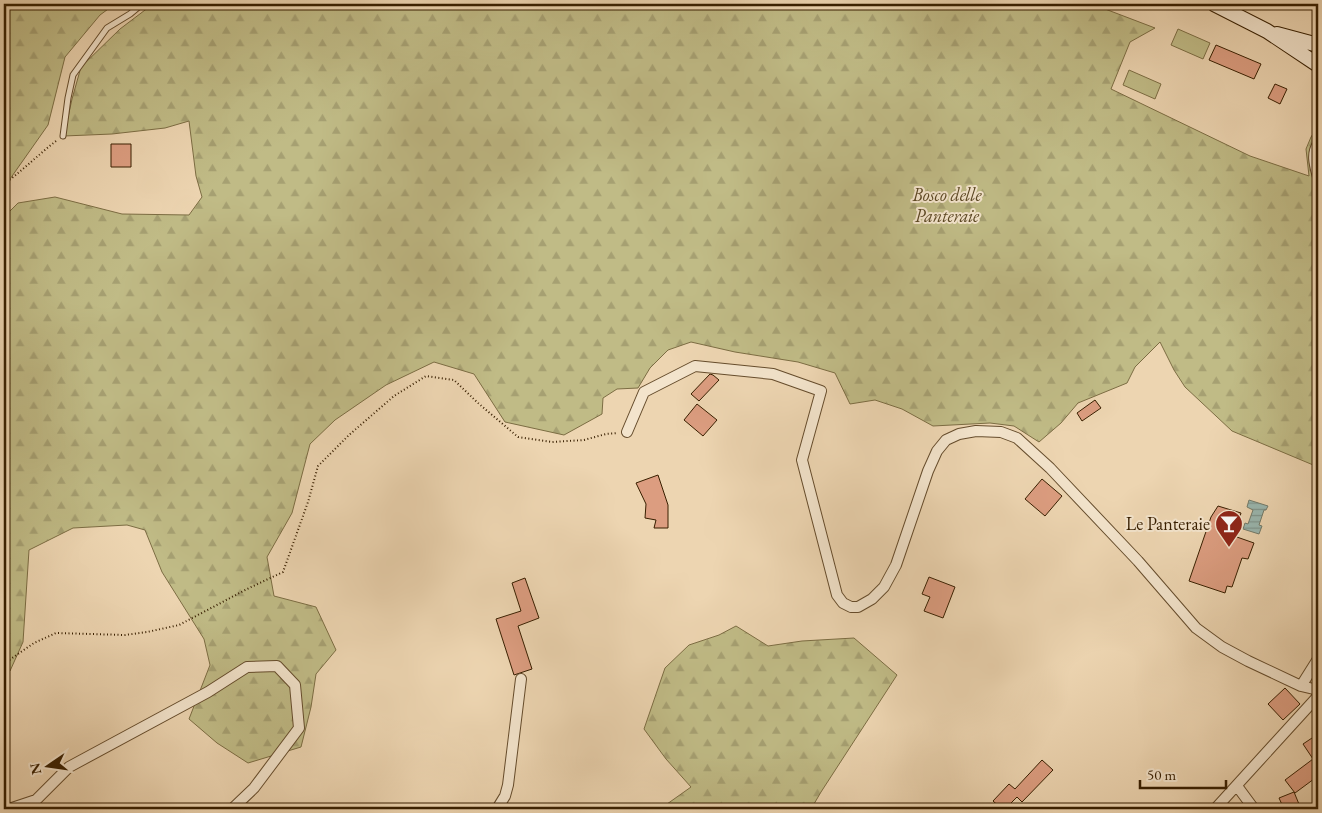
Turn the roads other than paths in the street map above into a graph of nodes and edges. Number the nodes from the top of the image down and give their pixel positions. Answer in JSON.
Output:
{"nodes":[{"id":1,"x":142,"y":4,"type":"edge"},
{"id":2,"x":1214,"y":4,"type":"edge"},
{"id":3,"x":1230,"y":8,"type":"edge"},
{"id":4,"x":1267,"y":31,"type":"junction"},
{"id":5,"x":1318,"y":45,"type":"edge"},
{"id":6,"x":1318,"y":66,"type":"edge"},
{"id":7,"x":63,"y":136,"type":"road end"},
{"id":8,"x":1318,"y":144,"type":"edge"},
{"id":9,"x":1318,"y":177,"type":"edge"},
{"id":10,"x":627,"y":432,"type":"road end"},
{"id":11,"x":1318,"y":659,"type":"edge"},
{"id":12,"x":521,"y":679,"type":"dead end"},
{"id":13,"x":1301,"y":686,"type":"junction"},
{"id":14,"x":1318,"y":690,"type":"edge"},
{"id":15,"x":1318,"y":696,"type":"edge"},
{"id":16,"x":1237,"y":786,"type":"junction"},
{"id":17,"x":9,"y":809,"type":"edge"},
{"id":18,"x":232,"y":809,"type":"edge"},
{"id":19,"x":497,"y":809,"type":"edge"},
{"id":20,"x":1215,"y":809,"type":"edge"},
{"id":21,"x":1254,"y":809,"type":"edge"}],
"edges":[{"from":1,"to":7,"type":"lane"},
{"from":2,"to":3,"type":"main road"},
{"from":3,"to":4,"type":"main road"},
{"from":4,"to":5,"type":"main road"},
{"from":4,"to":6,"type":"main road"},
{"from":8,"to":9,"type":"street"},
{"from":10,"to":13,"type":"street"},
{"from":11,"to":13,"type":"street"},
{"from":12,"to":19,"type":"street"},
{"from":13,"to":14,"type":"street"},
{"from":15,"to":16,"type":"street"},
{"from":16,"to":20,"type":"street"},
{"from":16,"to":21,"type":"street"},
{"from":17,"to":18,"type":"street"}]}
